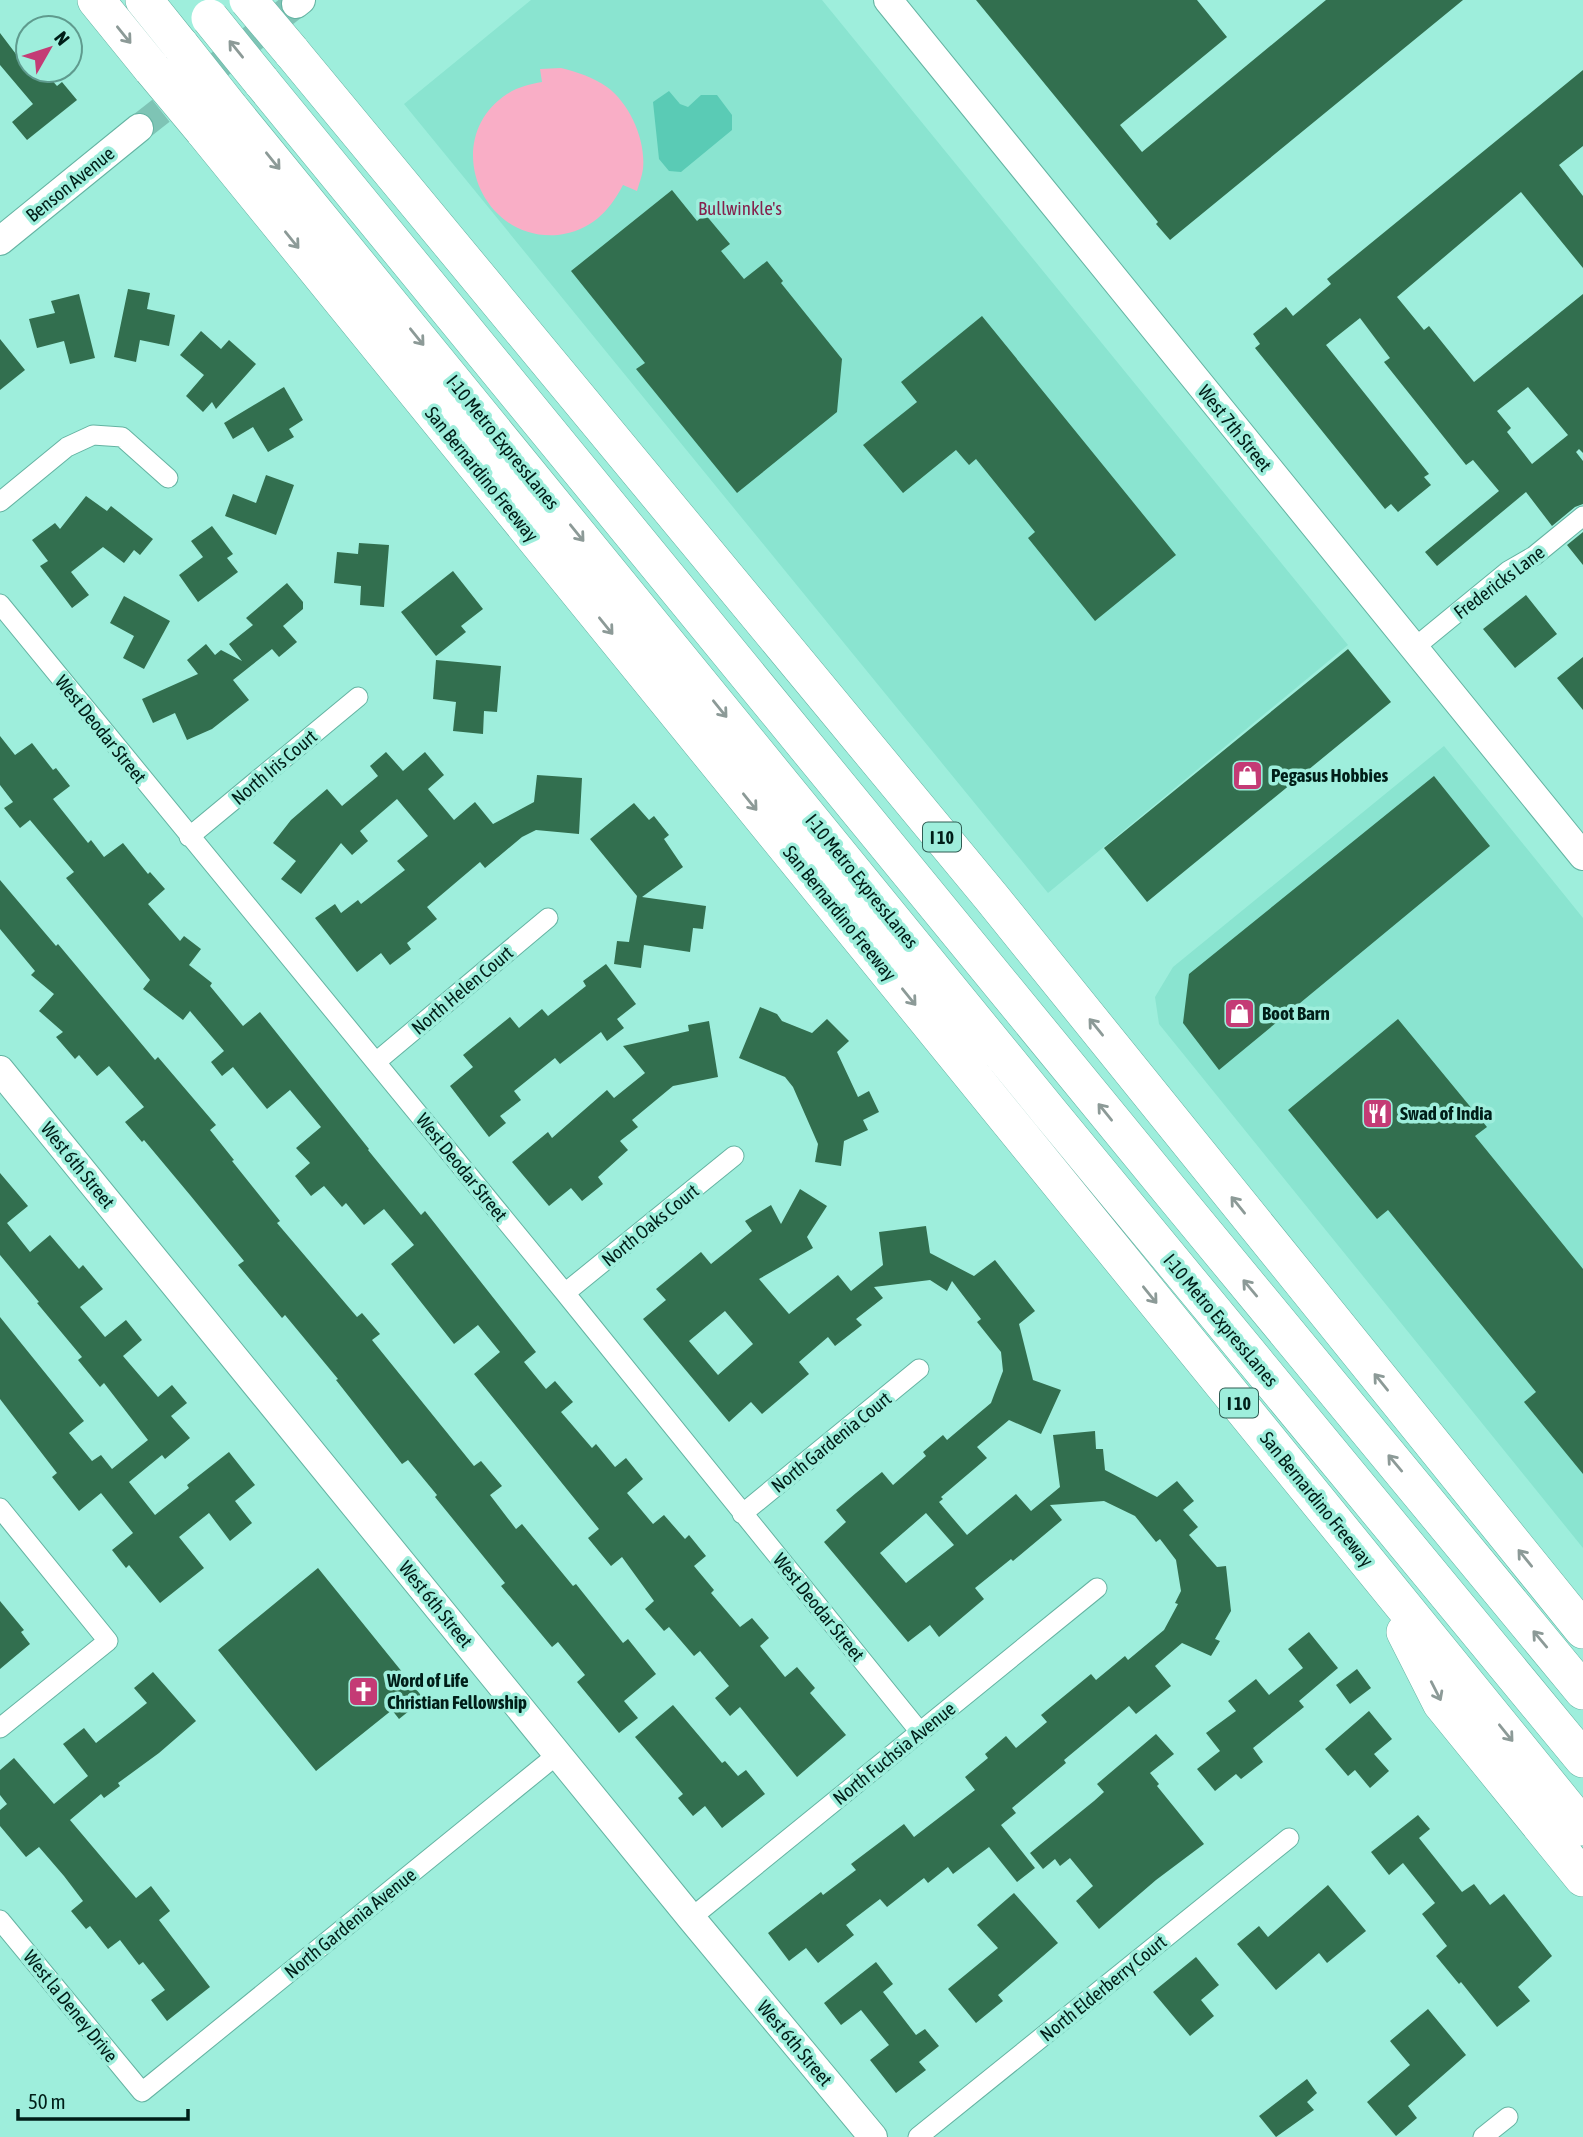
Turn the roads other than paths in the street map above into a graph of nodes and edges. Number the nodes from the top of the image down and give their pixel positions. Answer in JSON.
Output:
{"nodes":[{"id":1,"x":96,"y":0,"type":"edge"},
{"id":2,"x":144,"y":0,"type":"edge"},
{"id":3,"x":248,"y":0,"type":"edge"},
{"id":4,"x":888,"y":0,"type":"edge"},
{"id":5,"x":203,"y":9,"type":"edge"},
{"id":6,"x":216,"y":119,"type":"junction"},
{"id":7,"x":139,"y":128,"type":"tunnel mouth"},
{"id":8,"x":0,"y":241,"type":"edge"},
{"id":9,"x":168,"y":478,"type":"dead end"},
{"id":10,"x":0,"y":502,"type":"edge"},
{"id":11,"x":1583,"y":516,"type":"edge"},
{"id":12,"x":0,"y":604,"type":"edge"},
{"id":13,"x":1414,"y":648,"type":"junction"},
{"id":14,"x":358,"y":697,"type":"dead end"},
{"id":15,"x":190,"y":837,"type":"junction"},
{"id":16,"x":1583,"y":856,"type":"edge"},
{"id":17,"x":548,"y":918,"type":"dead end"},
{"id":18,"x":376,"y":1062,"type":"junction"},
{"id":19,"x":0,"y":1070,"type":"edge"},
{"id":20,"x":734,"y":1156,"type":"dead end"},
{"id":21,"x":565,"y":1293,"type":"junction"},
{"id":22,"x":919,"y":1369,"type":"dead end"},
{"id":23,"x":0,"y":1508,"type":"edge"},
{"id":24,"x":743,"y":1514,"type":"junction"},
{"id":25,"x":1371,"y":1565,"type":"junction"},
{"id":26,"x":1097,"y":1588,"type":"dead end"},
{"id":27,"x":1583,"y":1630,"type":"edge"},
{"id":28,"x":1583,"y":1691,"type":"edge"},
{"id":29,"x":0,"y":1728,"type":"edge"},
{"id":30,"x":920,"y":1732,"type":"junction"},
{"id":31,"x":558,"y":1754,"type":"junction"},
{"id":32,"x":1583,"y":1759,"type":"edge"},
{"id":33,"x":1583,"y":1827,"type":"edge"},
{"id":34,"x":1289,"y":1838,"type":"dead end"},
{"id":35,"x":1583,"y":1878,"type":"edge"},
{"id":36,"x":691,"y":1919,"type":"junction"},
{"id":37,"x":0,"y":1920,"type":"edge"},
{"id":38,"x":142,"y":2092,"type":"joint"},
{"id":39,"x":1508,"y":2117,"type":"dead end"},
{"id":40,"x":873,"y":2137,"type":"edge"},
{"id":41,"x":918,"y":2137,"type":"edge"},
{"id":42,"x":1483,"y":2137,"type":"edge"}],
"edges":[{"from":1,"to":6,"type":"highway","name":"San Bernardino Freeway","number":"I 10","one_way":true,"bridge":true},
{"from":2,"to":6,"type":"highway","name":"I-10 Metro ExpressLanes","bridge":true},
{"from":27,"to":3,"type":"highway","number":"I 10","one_way":true,"bridge":true},
{"from":4,"to":13,"type":"street","name":"West 7th Street"},
{"from":28,"to":5,"type":"highway","one_way":true,"bridge":true},
{"from":6,"to":25,"type":"highway","name":"San Bernardino Freeway","number":"I 10","one_way":true},
{"from":6,"to":32,"type":"highway","name":"I-10 Metro ExpressLanes","one_way":true},
{"from":7,"to":8,"type":"street","name":"Benson Avenue"},
{"from":9,"to":10,"type":"street"},
{"from":11,"to":13,"type":"street","name":"Fredericks Lane"},
{"from":12,"to":15,"type":"street","name":"West Deodar Street"},
{"from":13,"to":16,"type":"street","name":"West 7th Street"},
{"from":14,"to":15,"type":"street","name":"North Iris Court"},
{"from":15,"to":18,"type":"street","name":"West Deodar Street"},
{"from":17,"to":18,"type":"street","name":"North Helen Court"},
{"from":18,"to":21,"type":"street","name":"West Deodar Street"},
{"from":19,"to":31,"type":"street","name":"West 6th Street"},
{"from":20,"to":21,"type":"street","name":"North Oaks Court"},
{"from":21,"to":24,"type":"street","name":"West Deodar Street"},
{"from":22,"to":24,"type":"street","name":"North Gardenia Court"},
{"from":23,"to":29,"type":"street"},
{"from":24,"to":30,"type":"street","name":"West Deodar Street"},
{"from":25,"to":33,"type":"highway","name":"San Bernardino Freeway","number":"I 10","one_way":true},
{"from":25,"to":35,"type":"highway","one_way":true},
{"from":26,"to":30,"type":"street","name":"North Fuchsia Avenue"},
{"from":30,"to":36,"type":"street","name":"North Fuchsia Avenue"},
{"from":31,"to":36,"type":"street","name":"West 6th Street"},
{"from":31,"to":38,"type":"street","name":"North Gardenia Avenue"},
{"from":34,"to":41,"type":"street","name":"North Elderberry Court"},
{"from":36,"to":40,"type":"street","name":"West 6th Street"},
{"from":37,"to":38,"type":"street","name":"West la Deney Drive"},
{"from":39,"to":42,"type":"street"}]}
